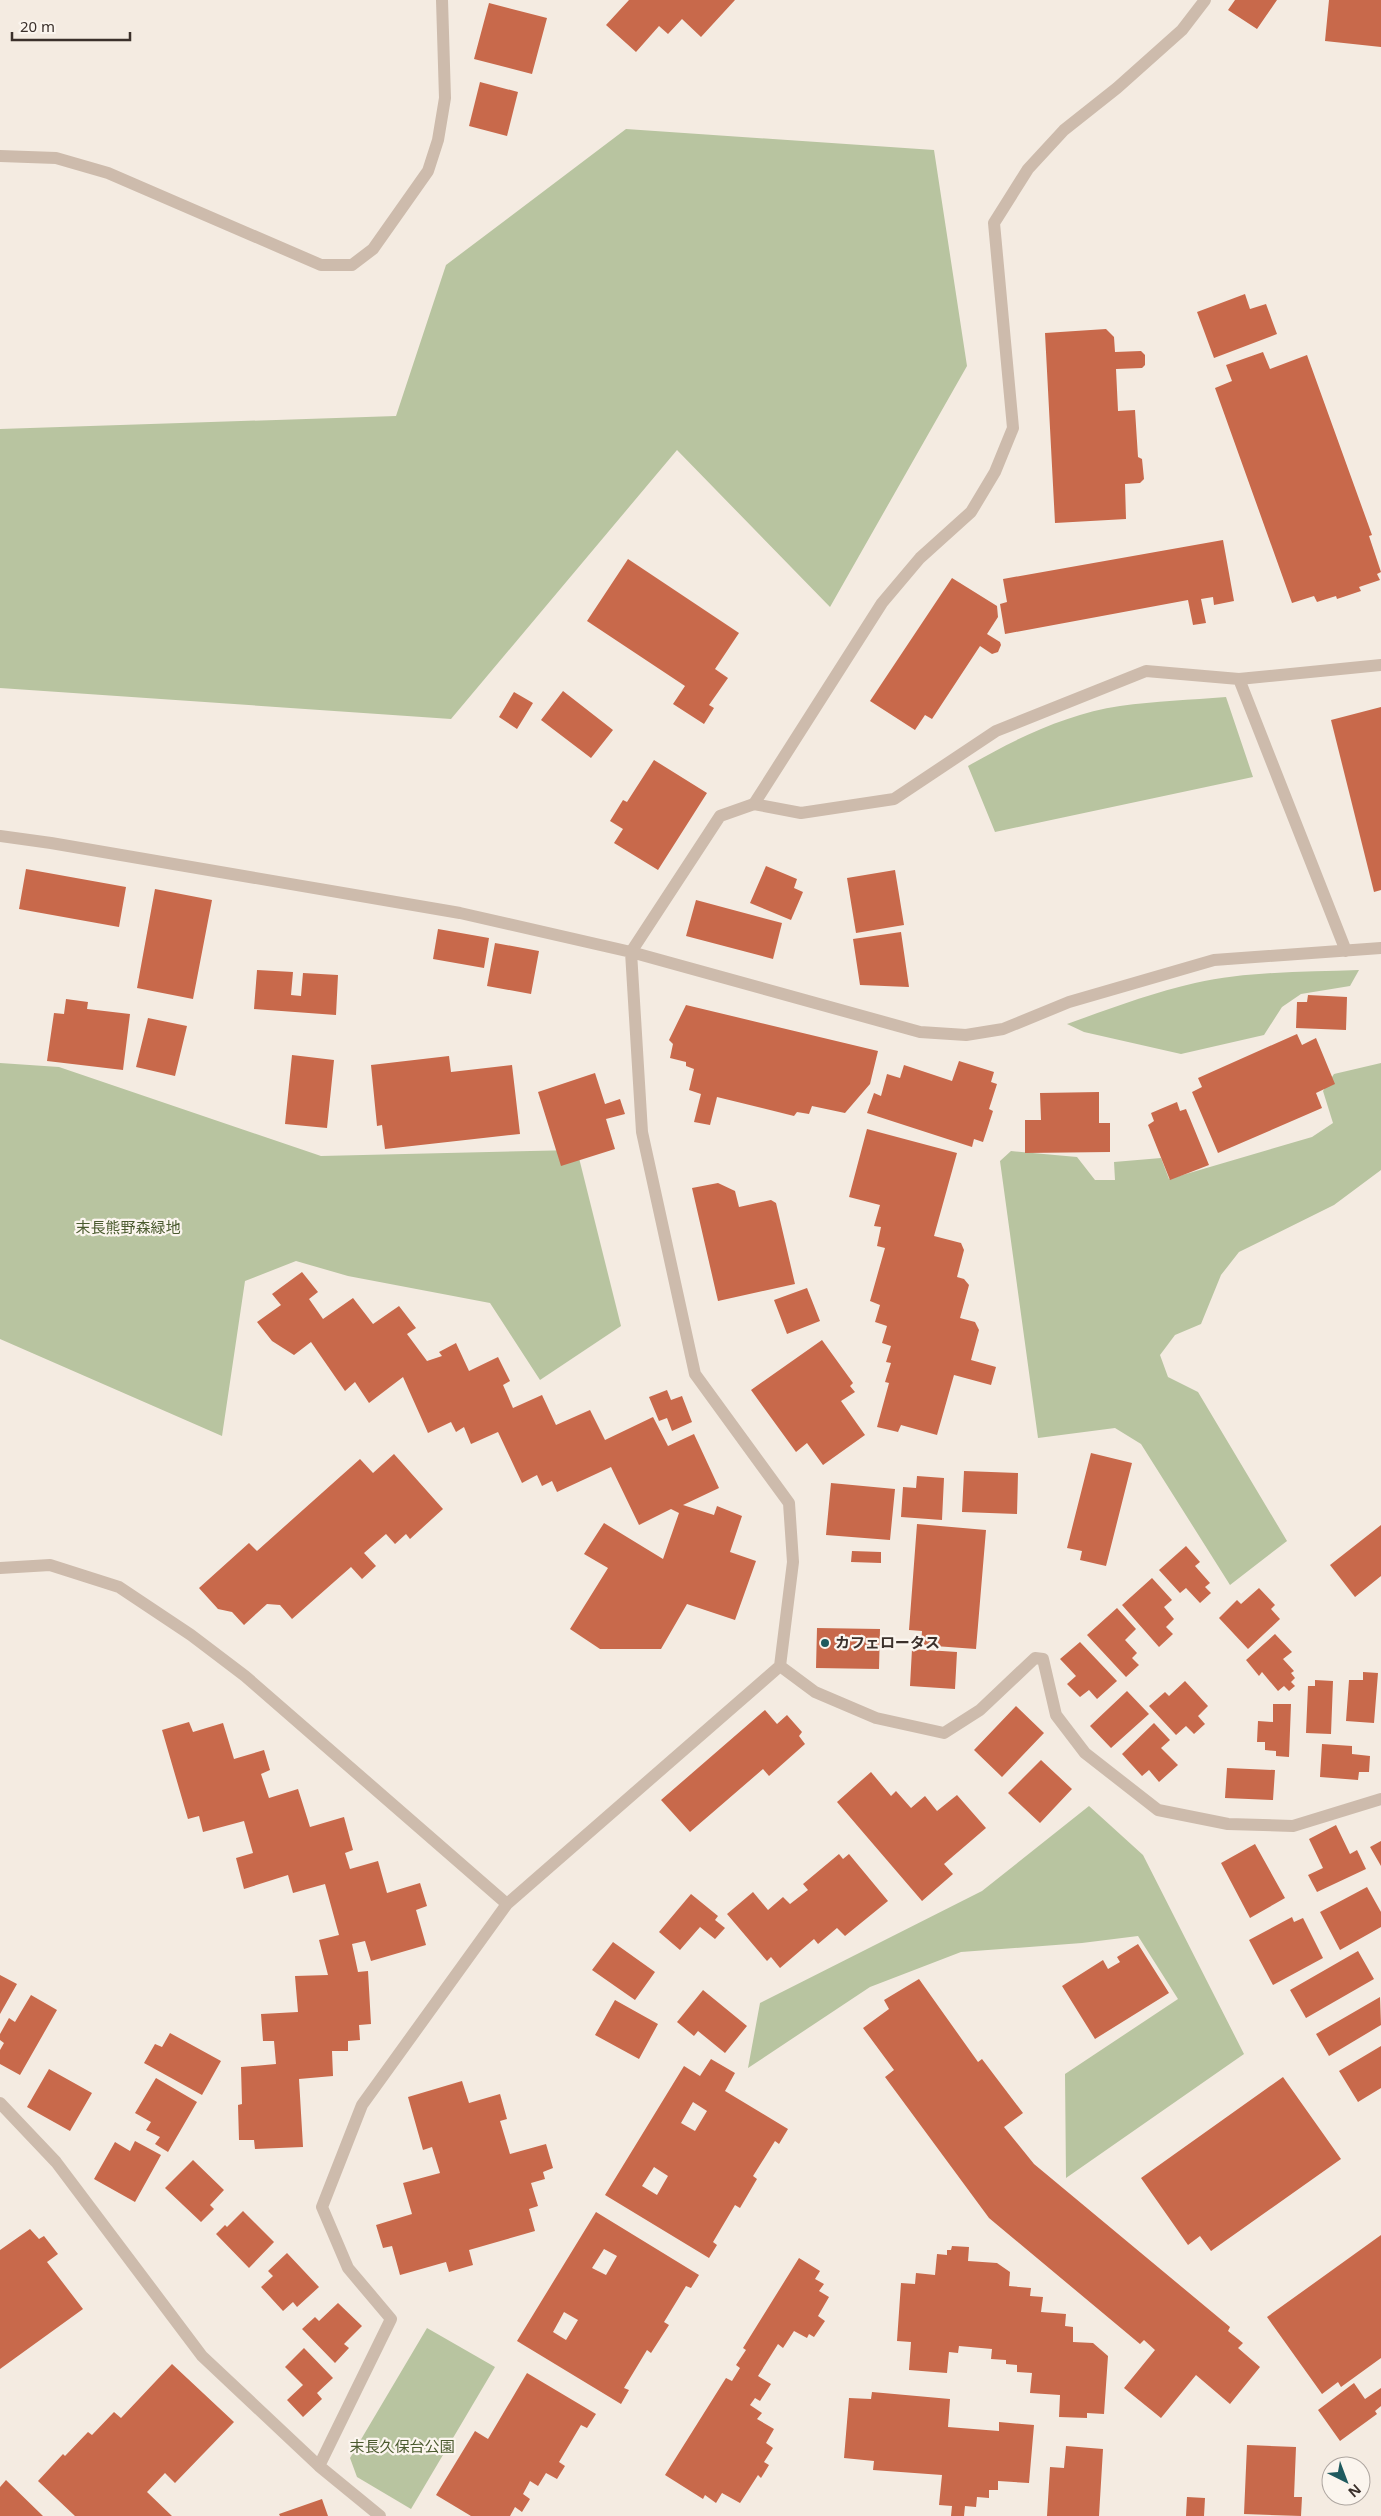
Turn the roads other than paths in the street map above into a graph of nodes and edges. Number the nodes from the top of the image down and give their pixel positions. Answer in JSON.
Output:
{"nodes":[{"id":1,"x":442,"y":0,"type":"edge"},
{"id":2,"x":1205,"y":0,"type":"edge"},
{"id":3,"x":0,"y":156,"type":"edge"},
{"id":4,"x":1381,"y":665,"type":"edge"},
{"id":5,"x":1239,"y":679,"type":"junction"},
{"id":6,"x":754,"y":804,"type":"junction"},
{"id":7,"x":0,"y":836,"type":"edge"},
{"id":8,"x":1381,"y":948,"type":"edge"},
{"id":9,"x":1346,"y":951,"type":"junction"},
{"id":10,"x":631,"y":952,"type":"junction"},
{"id":11,"x":0,"y":1568,"type":"edge"},
{"id":12,"x":780,"y":1666,"type":"junction"},
{"id":13,"x":1381,"y":1799,"type":"edge"},
{"id":14,"x":507,"y":1904,"type":"junction"},
{"id":15,"x":0,"y":2103,"type":"edge"},
{"id":16,"x":319,"y":2466,"type":"junction"},
{"id":17,"x":380,"y":2516,"type":"edge"}],
"edges":[{"from":1,"to":3,"type":"street"},
{"from":2,"to":6,"type":"street"},
{"from":4,"to":5,"type":"street"},
{"from":5,"to":6,"type":"street"},
{"from":5,"to":9,"type":"street"},
{"from":6,"to":10,"type":"street"},
{"from":7,"to":10,"type":"street"},
{"from":8,"to":9,"type":"street"},
{"from":9,"to":10,"type":"street"},
{"from":10,"to":12,"type":"street"},
{"from":11,"to":14,"type":"street"},
{"from":12,"to":13,"type":"street"},
{"from":12,"to":14,"type":"street"},
{"from":14,"to":16,"type":"street"},
{"from":15,"to":16,"type":"street"},
{"from":16,"to":17,"type":"street"}]}
